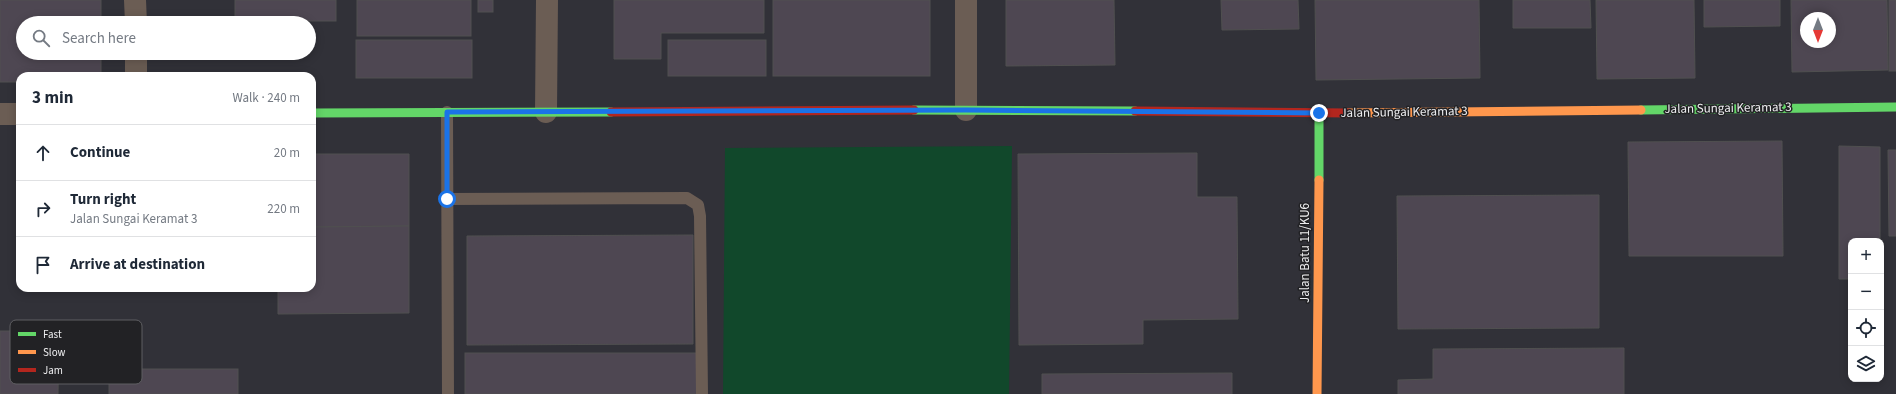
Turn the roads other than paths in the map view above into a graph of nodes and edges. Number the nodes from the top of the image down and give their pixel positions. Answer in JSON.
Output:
{"nodes":[{"id":1,"x":136,"y":0,"type":"edge"},
{"id":2,"x":547,"y":0,"type":"edge"},
{"id":3,"x":966,"y":0,"type":"edge"},
{"id":4,"x":136,"y":16,"type":"edge"},
{"id":5,"x":136,"y":60,"type":"edge"},
{"id":6,"x":136,"y":72,"type":"edge"},
{"id":7,"x":1896,"y":107,"type":"edge"},
{"id":8,"x":966,"y":110,"type":"junction"},
{"id":9,"x":447,"y":112,"type":"junction"},
{"id":10,"x":546,"y":112,"type":"junction"},
{"id":11,"x":316,"y":113,"type":"edge"},
{"id":12,"x":1319,"y":113,"type":"junction"},
{"id":13,"x":0,"y":114,"type":"edge"},
{"id":14,"x":16,"y":114,"type":"edge"},
{"id":15,"x":447,"y":199,"type":"junction"},
{"id":16,"x":448,"y":394,"type":"edge"},
{"id":17,"x":702,"y":394,"type":"edge"},
{"id":18,"x":1317,"y":394,"type":"edge"}],
"edges":[{"from":1,"to":4,"type":"street"},
{"from":2,"to":10,"type":"street"},
{"from":3,"to":8,"type":"street"},
{"from":5,"to":6,"type":"street"},
{"from":7,"to":12,"type":"street","name":"Jalan Sungai Keramat 3"},
{"from":8,"to":10,"type":"street","name":"Jalan Sungai Keramat 3"},
{"from":8,"to":12,"type":"street","name":"Jalan Sungai Keramat 3"},
{"from":9,"to":10,"type":"street","name":"Jalan Sungai Keramat 3"},
{"from":9,"to":11,"type":"street","name":"Jalan Sungai Keramat 3"},
{"from":9,"to":15,"type":"lane"},
{"from":12,"to":18,"type":"street","name":"Jalan Batu 11/KU6"},
{"from":13,"to":14,"type":"street"},
{"from":15,"to":16,"type":"lane"},
{"from":15,"to":17,"type":"lane"}]}
